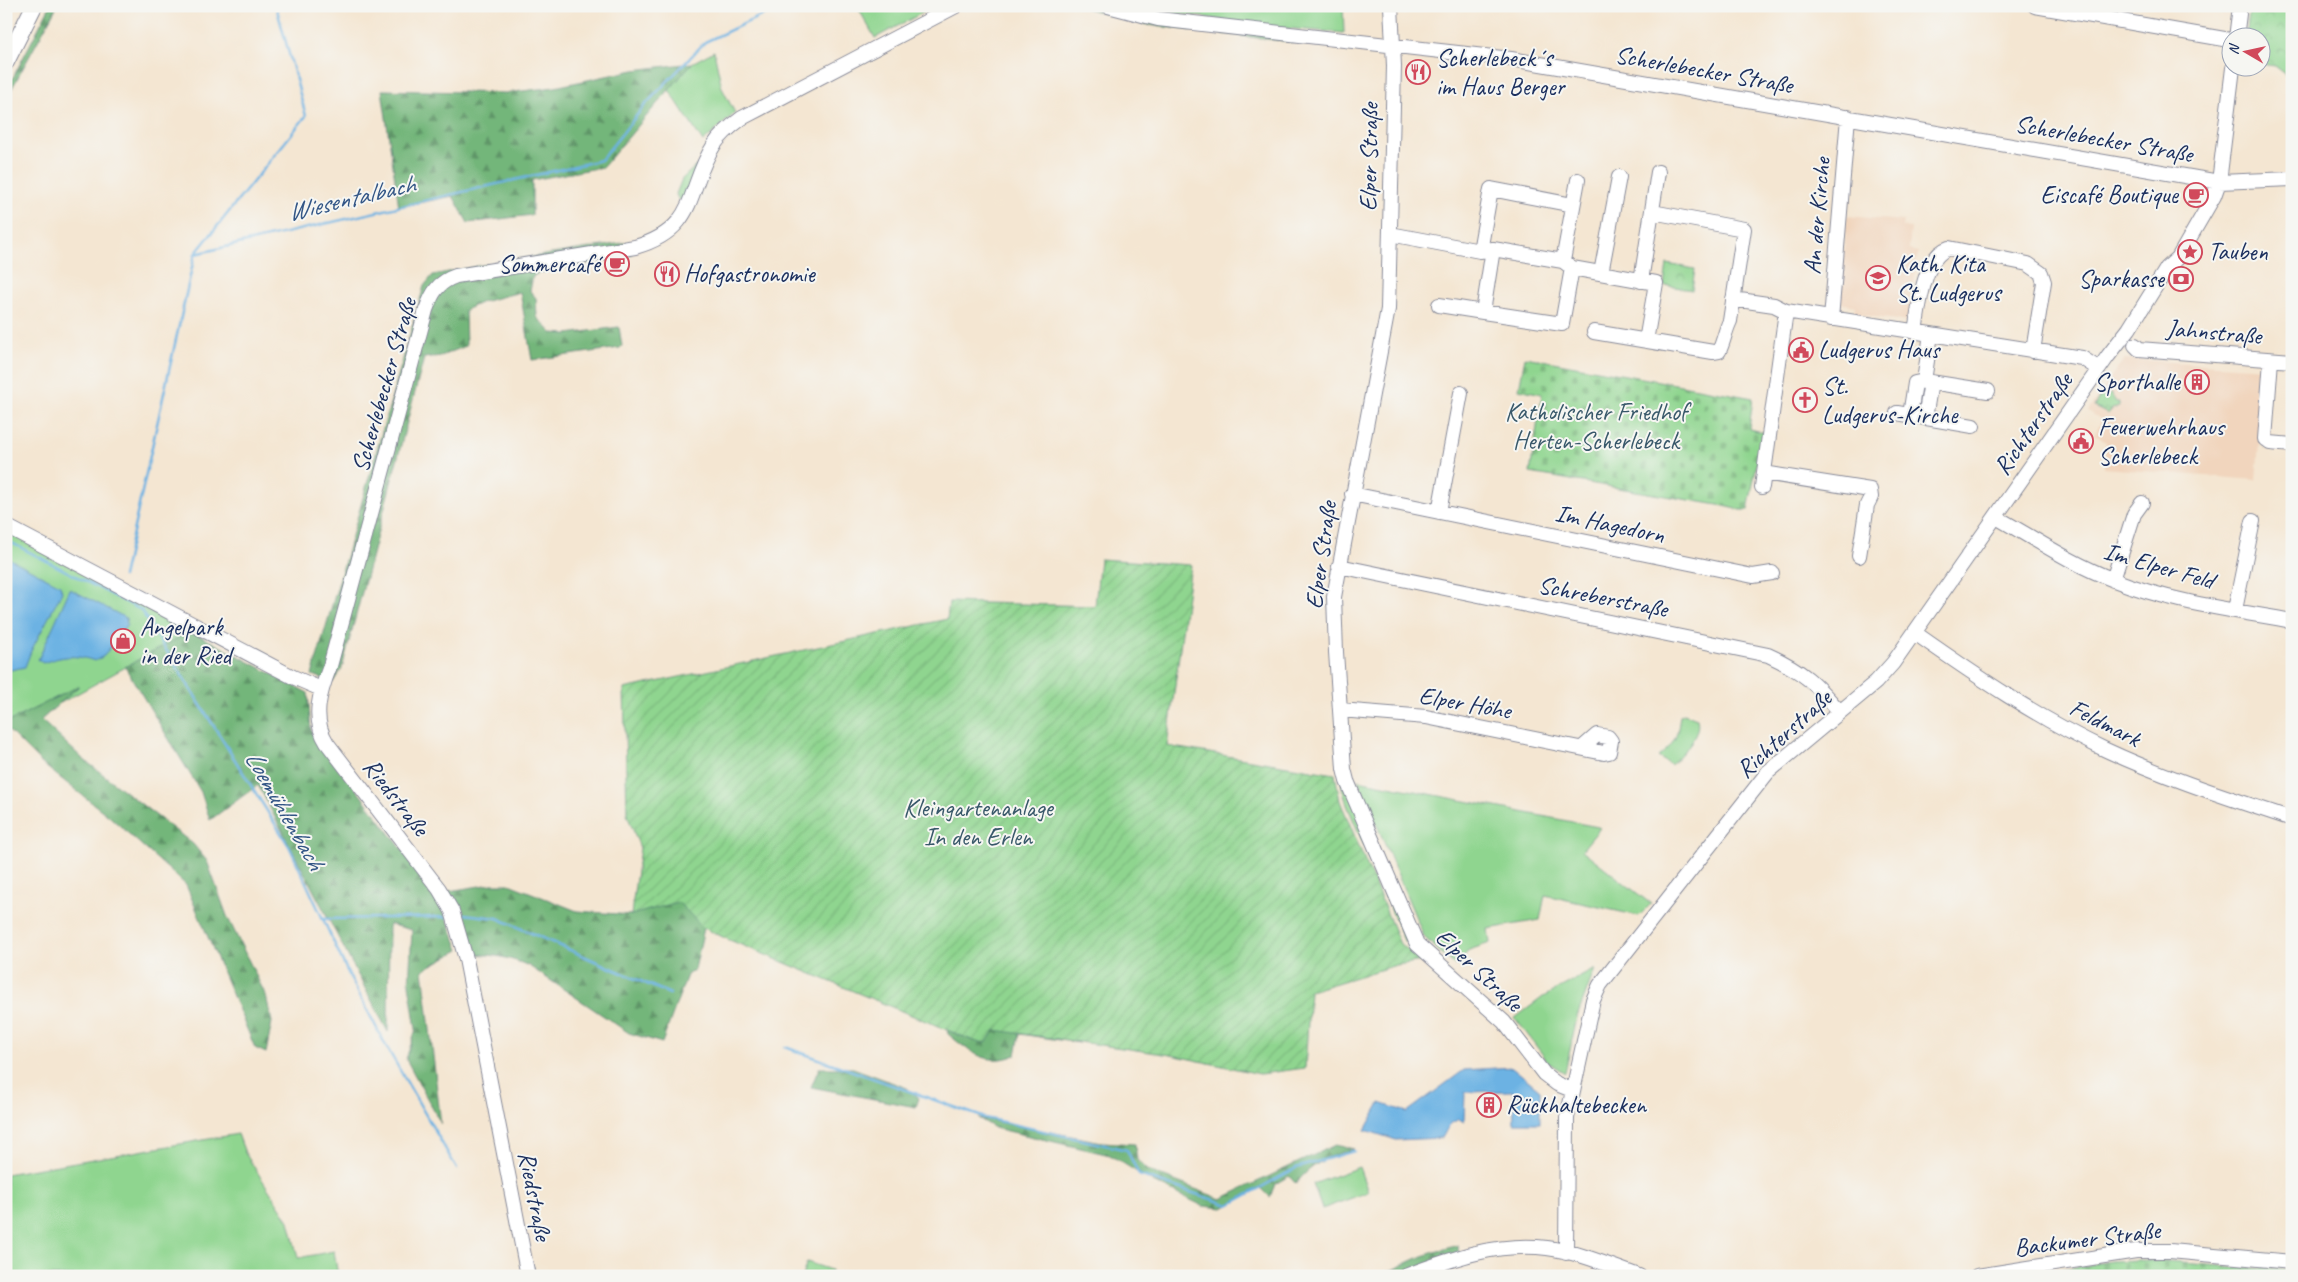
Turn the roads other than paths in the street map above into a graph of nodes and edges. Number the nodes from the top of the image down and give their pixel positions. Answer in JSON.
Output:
{"nodes":[{"id":1,"x":34,"y":6,"type":"edge"},
{"id":2,"x":956,"y":6,"type":"edge"},
{"id":3,"x":1108,"y":6,"type":"edge"},
{"id":4,"x":1391,"y":6,"type":"edge"},
{"id":5,"x":2035,"y":6,"type":"edge"},
{"id":6,"x":2240,"y":6,"type":"edge"},
{"id":7,"x":2237,"y":28,"type":"edge"},
{"id":8,"x":2220,"y":38,"type":"edge"},
{"id":9,"x":1394,"y":45,"type":"junction"},
{"id":10,"x":6,"y":62,"type":"edge"},
{"id":11,"x":2232,"y":78,"type":"edge"},
{"id":12,"x":1848,"y":117,"type":"junction"},
{"id":13,"x":1658,"y":172,"type":"dead end"},
{"id":14,"x":1619,"y":177,"type":"dead end"},
{"id":15,"x":2292,"y":179,"type":"edge"},
{"id":16,"x":1578,"y":180,"type":"dead end"},
{"id":17,"x":2219,"y":182,"type":"junction"},
{"id":18,"x":1573,"y":205,"type":"junction"},
{"id":19,"x":1652,"y":212,"type":"junction"},
{"id":20,"x":1390,"y":234,"type":"junction"},
{"id":21,"x":1487,"y":250,"type":"junction"},
{"id":22,"x":1567,"y":265,"type":"junction"},
{"id":23,"x":1601,"y":273,"type":"junction"},
{"id":24,"x":1641,"y":281,"type":"junction"},
{"id":25,"x":1733,"y":299,"type":"junction"},
{"id":26,"x":1439,"y":305,"type":"dead end"},
{"id":27,"x":1786,"y":311,"type":"junction"},
{"id":28,"x":1483,"y":312,"type":"junction"},
{"id":29,"x":1831,"y":319,"type":"junction"},
{"id":30,"x":2129,"y":329,"type":"junction"},
{"id":31,"x":1594,"y":332,"type":"dead end"},
{"id":32,"x":1915,"y":332,"type":"junction"},
{"id":33,"x":1931,"y":334,"type":"junction"},
{"id":34,"x":1646,"y":341,"type":"junction"},
{"id":35,"x":2120,"y":343,"type":"junction"},
{"id":36,"x":2135,"y":345,"type":"junction"},
{"id":37,"x":2033,"y":351,"type":"junction"},
{"id":38,"x":2271,"y":360,"type":"junction"},
{"id":39,"x":2292,"y":361,"type":"edge"},
{"id":40,"x":2099,"y":369,"type":"junction"},
{"id":41,"x":1927,"y":381,"type":"junction"},
{"id":42,"x":1988,"y":391,"type":"dead end"},
{"id":43,"x":1461,"y":393,"type":"dead end"},
{"id":44,"x":1926,"y":418,"type":"junction"},
{"id":45,"x":1973,"y":426,"type":"dead end"},
{"id":46,"x":2292,"y":445,"type":"edge"},
{"id":47,"x":1764,"y":473,"type":"junction"},
{"id":48,"x":1762,"y":487,"type":"dead end"},
{"id":49,"x":1352,"y":494,"type":"junction"},
{"id":50,"x":2142,"y":503,"type":"dead end"},
{"id":51,"x":1439,"y":512,"type":"junction"},
{"id":52,"x":1996,"y":517,"type":"junction"},
{"id":53,"x":2253,"y":521,"type":"dead end"},
{"id":54,"x":6,"y":526,"type":"edge"},
{"id":55,"x":1859,"y":556,"type":"dead end"},
{"id":56,"x":1338,"y":566,"type":"junction"},
{"id":57,"x":1772,"y":573,"type":"dead end"},
{"id":58,"x":2113,"y":580,"type":"junction"},
{"id":59,"x":2236,"y":610,"type":"junction"},
{"id":60,"x":2292,"y":621,"type":"edge"},
{"id":61,"x":1915,"y":633,"type":"junction"},
{"id":62,"x":321,"y":689,"type":"junction"},
{"id":63,"x":1340,"y":710,"type":"junction"},
{"id":64,"x":1840,"y":712,"type":"junction"},
{"id":65,"x":1582,"y":748,"type":"dead end"},
{"id":66,"x":2292,"y":819,"type":"edge"},
{"id":67,"x":1572,"y":1090,"type":"junction"},
{"id":68,"x":1566,"y":1252,"type":"junction"},
{"id":69,"x":2292,"y":1262,"type":"edge"},
{"id":70,"x":528,"y":1276,"type":"edge"},
{"id":71,"x":1405,"y":1276,"type":"edge"},
{"id":72,"x":1639,"y":1276,"type":"edge"},
{"id":73,"x":1977,"y":1276,"type":"edge"}],
"edges":[{"from":1,"to":10,"type":"main road"},
{"from":2,"to":62,"type":"street","name":"Scherlebecker Straße"},
{"from":3,"to":9,"type":"street","name":"Scherlebecker Straße"},
{"from":4,"to":9,"type":"street","name":"Elper Straße"},
{"from":5,"to":8,"type":"street"},
{"from":6,"to":7,"type":"street"},
{"from":9,"to":12,"type":"street","name":"Scherlebecker Straße"},
{"from":9,"to":20,"type":"street","name":"Elper Straße"},
{"from":11,"to":17,"type":"street","name":"Richterstraße"},
{"from":12,"to":17,"type":"street","name":"Scherlebecker Straße"},
{"from":12,"to":29,"type":"street","name":"An der Kirche"},
{"from":13,"to":19,"type":"street"},
{"from":14,"to":23,"type":"street"},
{"from":15,"to":17,"type":"street","name":"Scherlebecker Straße"},
{"from":16,"to":18,"type":"street"},
{"from":17,"to":30,"type":"street","name":"Richterstraße"},
{"from":18,"to":21,"type":"street"},
{"from":18,"to":22,"type":"street"},
{"from":19,"to":24,"type":"street"},
{"from":19,"to":25,"type":"street"},
{"from":20,"to":21,"type":"street"},
{"from":20,"to":49,"type":"street","name":"Elper Straße"},
{"from":21,"to":22,"type":"street"},
{"from":21,"to":28,"type":"street"},
{"from":22,"to":23,"type":"street"},
{"from":22,"to":28,"type":"street"},
{"from":23,"to":24,"type":"street"},
{"from":24,"to":34,"type":"street"},
{"from":25,"to":27,"type":"street"},
{"from":25,"to":34,"type":"street"},
{"from":26,"to":28,"type":"street"},
{"from":27,"to":29,"type":"street"},
{"from":27,"to":47,"type":"street"},
{"from":29,"to":32,"type":"street"},
{"from":30,"to":35,"type":"street","name":"Richterstraße"},
{"from":30,"to":36,"type":"street"},
{"from":31,"to":34,"type":"street"},
{"from":32,"to":33,"type":"street"},
{"from":32,"to":37,"type":"street"},
{"from":33,"to":37,"type":"street"},
{"from":33,"to":41,"type":"street"},
{"from":35,"to":36,"type":"street"},
{"from":35,"to":40,"type":"street","name":"Richterstraße"},
{"from":36,"to":38,"type":"street","name":"Jahnstraße"},
{"from":37,"to":40,"type":"street"},
{"from":38,"to":39,"type":"street","name":"Jahnstraße"},
{"from":38,"to":46,"type":"street"},
{"from":40,"to":52,"type":"street","name":"Richterstraße"},
{"from":41,"to":42,"type":"street"},
{"from":41,"to":44,"type":"street"},
{"from":41,"to":44,"type":"street"},
{"from":43,"to":51,"type":"street"},
{"from":44,"to":45,"type":"street"},
{"from":47,"to":48,"type":"street"},
{"from":47,"to":55,"type":"street"},
{"from":49,"to":51,"type":"street","name":"Im Hagedorn"},
{"from":49,"to":56,"type":"street","name":"Elper Straße"},
{"from":50,"to":58,"type":"street"},
{"from":51,"to":57,"type":"street","name":"Im Hagedorn"},
{"from":52,"to":58,"type":"street","name":"Im Elper Feld"},
{"from":52,"to":61,"type":"street","name":"Richterstraße"},
{"from":53,"to":59,"type":"street"},
{"from":54,"to":62,"type":"street"},
{"from":56,"to":63,"type":"street","name":"Elper Straße"},
{"from":56,"to":64,"type":"street","name":"Schreberstraße"},
{"from":58,"to":59,"type":"street","name":"Im Elper Feld"},
{"from":59,"to":60,"type":"street","name":"Im Elper Feld"},
{"from":61,"to":64,"type":"street","name":"Richterstraße"},
{"from":61,"to":66,"type":"street","name":"Feldmark"},
{"from":62,"to":70,"type":"street","name":"Riedstraße"},
{"from":63,"to":65,"type":"street","name":"Elper Höhe"},
{"from":63,"to":67,"type":"street","name":"Elper Straße"},
{"from":64,"to":67,"type":"street","name":"Richterstraße"},
{"from":67,"to":68,"type":"street","name":"Richterstraße"},
{"from":68,"to":71,"type":"street"},
{"from":68,"to":72,"type":"street"},
{"from":69,"to":73,"type":"street","name":"Backumer Straße"}]}
